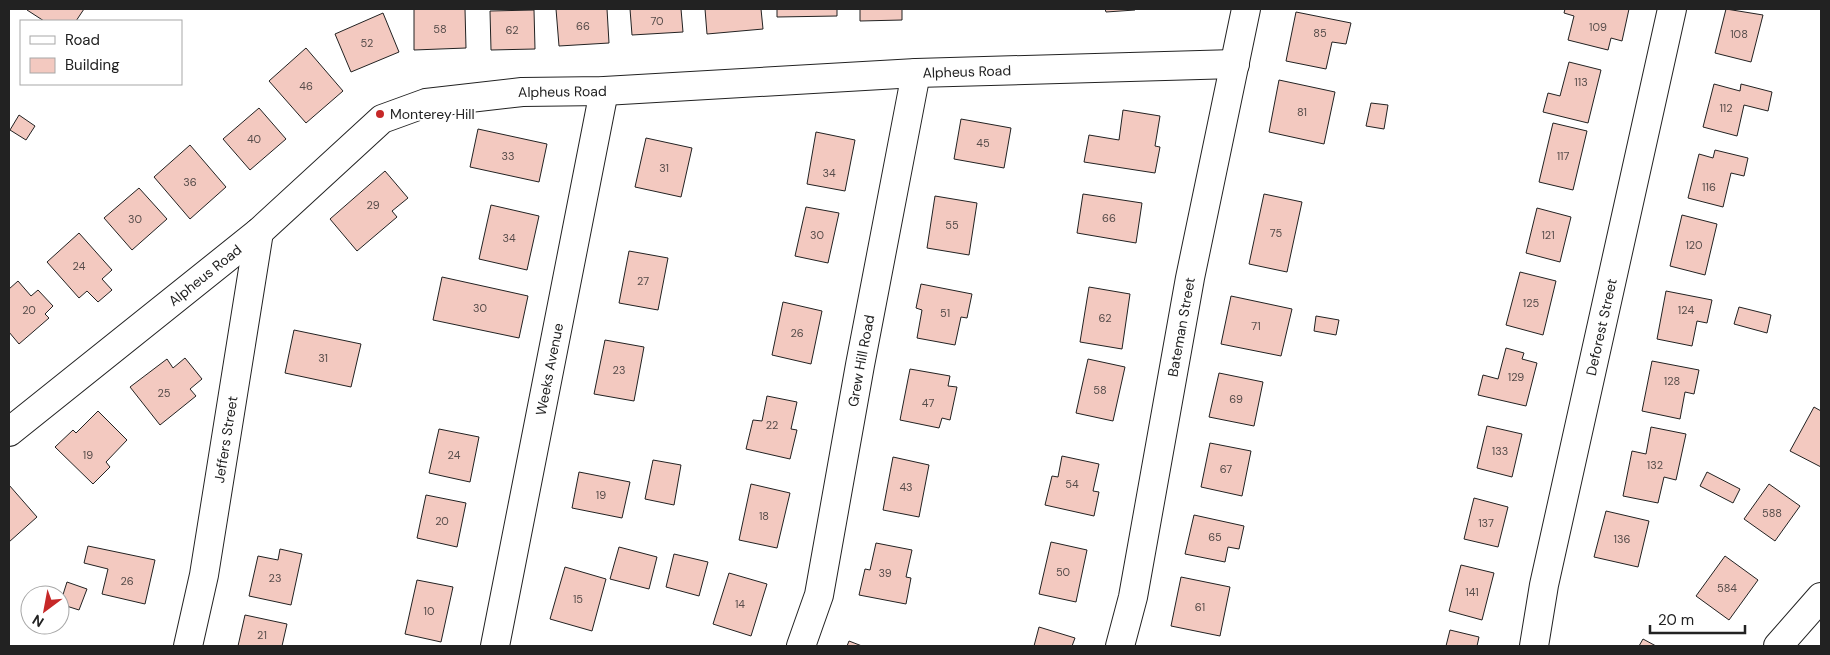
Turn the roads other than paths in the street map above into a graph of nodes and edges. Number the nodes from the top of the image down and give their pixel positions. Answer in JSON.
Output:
{"nodes":[{"id":1,"x":1246,"y":9,"type":"edge"},
{"id":2,"x":1672,"y":9,"type":"edge"},
{"id":3,"x":1235,"y":64,"type":"junction"},
{"id":4,"x":916,"y":73,"type":"junction"},
{"id":5,"x":604,"y":91,"type":"junction"},
{"id":6,"x":260,"y":232,"type":"junction"},
{"id":7,"x":9,"y":432,"type":"edge"},
{"id":8,"x":1821,"y":597,"type":"edge"},
{"id":9,"x":188,"y":646,"type":"edge"},
{"id":10,"x":495,"y":646,"type":"edge"},
{"id":11,"x":801,"y":646,"type":"edge"},
{"id":12,"x":1120,"y":646,"type":"edge"},
{"id":13,"x":1534,"y":646,"type":"edge"},
{"id":14,"x":1778,"y":646,"type":"edge"}],
"edges":[{"from":1,"to":3,"type":"street","name":"Bateman Street"},
{"from":2,"to":13,"type":"street","name":"Deforest Street"},
{"from":3,"to":4,"type":"street","name":"Alpheus Road"},
{"from":3,"to":12,"type":"street","name":"Bateman Street"},
{"from":4,"to":5,"type":"street","name":"Alpheus Road"},
{"from":4,"to":11,"type":"street","name":"Grew Hill Road"},
{"from":5,"to":6,"type":"street","name":"Alpheus Road"},
{"from":5,"to":10,"type":"street","name":"Weeks Avenue"},
{"from":6,"to":7,"type":"street","name":"Alpheus Road"},
{"from":6,"to":9,"type":"street","name":"Jeffers Street"},
{"from":8,"to":14,"type":"street"}]}
